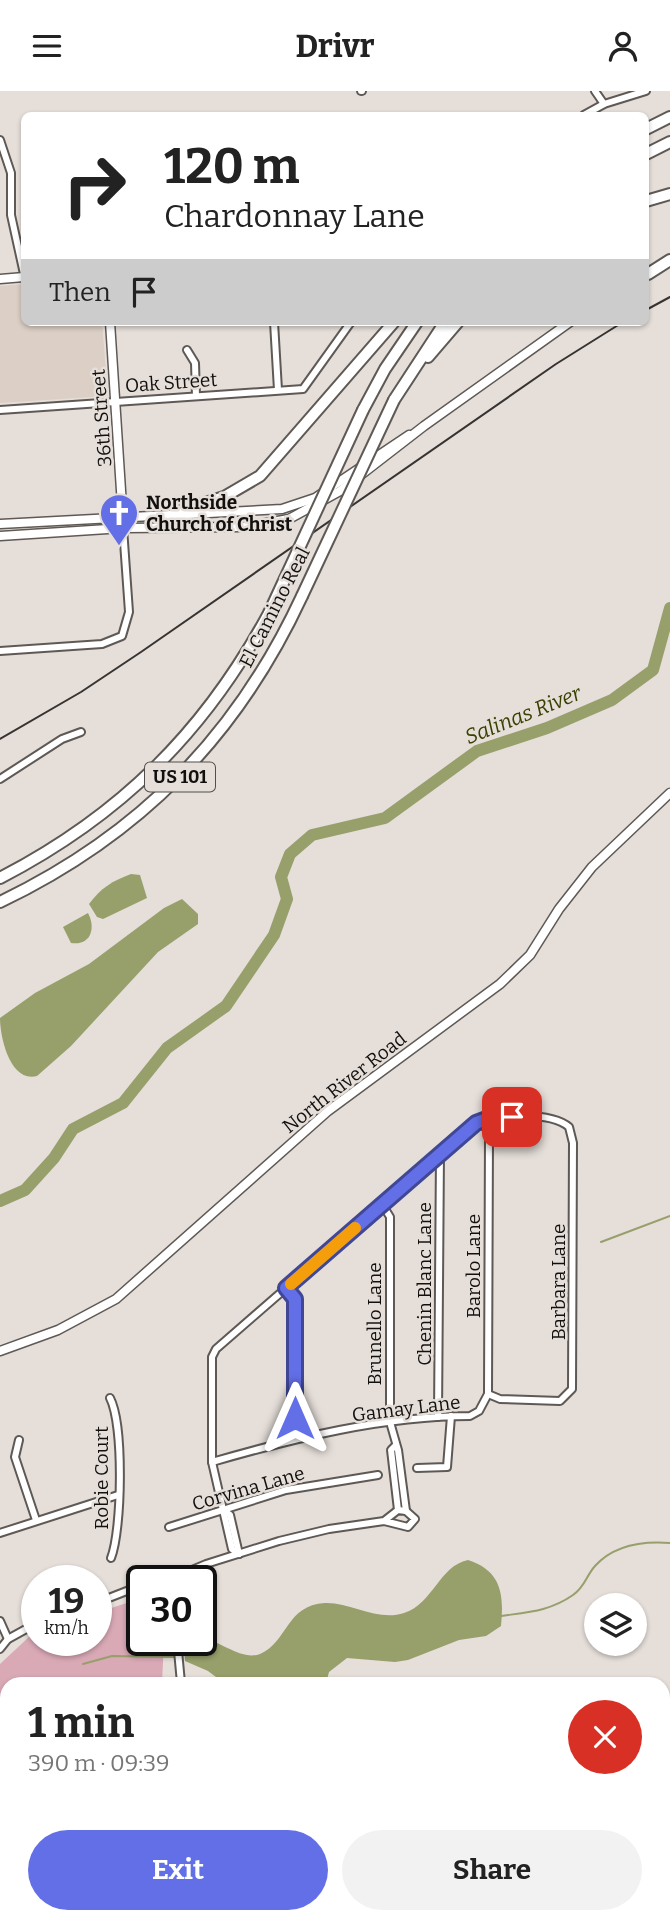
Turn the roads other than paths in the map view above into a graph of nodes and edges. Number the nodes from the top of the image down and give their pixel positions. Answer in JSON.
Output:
{"nodes":[{"id":1,"x":594,"y":91,"type":"edge"},
{"id":2,"x":600,"y":91,"type":"edge"},
{"id":3,"x":646,"y":91,"type":"edge"},
{"id":4,"x":604,"y":104,"type":"junction"},
{"id":5,"x":589,"y":112,"type":"edge"},
{"id":6,"x":670,"y":117,"type":"edge"},
{"id":7,"x":649,"y":128,"type":"edge"},
{"id":8,"x":0,"y":140,"type":"edge"},
{"id":9,"x":670,"y":142,"type":"edge"},
{"id":10,"x":649,"y":152,"type":"edge"},
{"id":11,"x":670,"y":194,"type":"edge"},
{"id":12,"x":649,"y":200,"type":"edge"},
{"id":13,"x":670,"y":260,"type":"edge"},
{"id":14,"x":21,"y":261,"type":"edge"},
{"id":15,"x":670,"y":267,"type":"edge"},
{"id":16,"x":649,"y":273,"type":"edge"},
{"id":17,"x":649,"y":273,"type":"edge"},
{"id":18,"x":21,"y":276,"type":"edge"},
{"id":19,"x":0,"y":279,"type":"edge"},
{"id":20,"x":110,"y":326,"type":"edge"},
{"id":21,"x":274,"y":326,"type":"edge"},
{"id":22,"x":348,"y":326,"type":"edge"},
{"id":23,"x":391,"y":326,"type":"edge"},
{"id":24,"x":414,"y":326,"type":"edge"},
{"id":25,"x":442,"y":326,"type":"edge"},
{"id":26,"x":454,"y":326,"type":"edge"},
{"id":27,"x":564,"y":326,"type":"edge"},
{"id":28,"x":187,"y":350,"type":"dead end"},
{"id":29,"x":405,"y":382,"type":"junction"},
{"id":30,"x":278,"y":390,"type":"junction"},
{"id":31,"x":197,"y":396,"type":"junction"},
{"id":32,"x":115,"y":401,"type":"junction"},
{"id":33,"x":0,"y":409,"type":"edge"},
{"id":34,"x":424,"y":426,"type":"junction"},
{"id":35,"x":174,"y":513,"type":"junction"},
{"id":36,"x":122,"y":516,"type":"junction"},
{"id":37,"x":0,"y":524,"type":"edge"},
{"id":38,"x":123,"y":528,"type":"junction"},
{"id":39,"x":0,"y":536,"type":"edge"},
{"id":40,"x":0,"y":651,"type":"edge"},
{"id":41,"x":81,"y":732,"type":"dead end"},
{"id":42,"x":0,"y":779,"type":"edge"},
{"id":43,"x":670,"y":793,"type":"edge"},
{"id":44,"x":0,"y":878,"type":"edge"},
{"id":45,"x":0,"y":902,"type":"edge"},
{"id":46,"x":482,"y":1120,"type":"junction"},
{"id":47,"x":440,"y":1152,"type":"junction"},
{"id":48,"x":382,"y":1204,"type":"junction"},
{"id":49,"x":286,"y":1288,"type":"junction"},
{"id":50,"x":0,"y":1351,"type":"edge"},
{"id":51,"x":488,"y":1394,"type":"junction"},
{"id":52,"x":110,"y":1398,"type":"dead end"},
{"id":53,"x":479,"y":1411,"type":"joint"},
{"id":54,"x":450,"y":1416,"type":"junction"},
{"id":55,"x":438,"y":1417,"type":"junction"},
{"id":56,"x":390,"y":1422,"type":"junction"},
{"id":57,"x":298,"y":1439,"type":"junction"},
{"id":58,"x":19,"y":1440,"type":"dead end"},
{"id":59,"x":212,"y":1462,"type":"junction"},
{"id":60,"x":417,"y":1468,"type":"dead end"},
{"id":61,"x":378,"y":1475,"type":"dead end"},
{"id":62,"x":118,"y":1495,"type":"junction"},
{"id":63,"x":223,"y":1510,"type":"junction"},
{"id":64,"x":402,"y":1511,"type":"junction"},
{"id":65,"x":36,"y":1520,"type":"junction"},
{"id":66,"x":384,"y":1521,"type":"junction"},
{"id":67,"x":169,"y":1527,"type":"dead end"},
{"id":68,"x":0,"y":1533,"type":"edge"},
{"id":69,"x":239,"y":1554,"type":"junction"},
{"id":70,"x":111,"y":1558,"type":"dead end"},
{"id":71,"x":209,"y":1565,"type":"edge"},
{"id":72,"x":0,"y":1622,"type":"edge"},
{"id":73,"x":21,"y":1632,"type":"edge"},
{"id":74,"x":0,"y":1635,"type":"edge"},
{"id":75,"x":8,"y":1639,"type":"junction"},
{"id":76,"x":0,"y":1649,"type":"edge"},
{"id":77,"x":178,"y":1656,"type":"edge"},
{"id":78,"x":180,"y":1677,"type":"edge"}],
"edges":[{"from":1,"to":4,"type":"street"},
{"from":2,"to":4,"type":"street"},
{"from":3,"to":4,"type":"street"},
{"from":4,"to":5,"type":"street"},
{"from":6,"to":7,"type":"highway"},
{"from":8,"to":14,"type":"street"},
{"from":9,"to":10,"type":"highway"},
{"from":11,"to":12,"type":"highway"},
{"from":13,"to":16,"type":"highway"},
{"from":15,"to":17,"type":"highway"},
{"from":18,"to":19,"type":"main road"},
{"from":20,"to":32,"type":"main road","name":"36th Street"},
{"from":21,"to":30,"type":"street"},
{"from":22,"to":30,"type":"street","name":"Oak Street"},
{"from":23,"to":35,"type":"highway"},
{"from":24,"to":44,"type":"highway","name":"El Camino Real","number":"US 101","bridge":true},
{"from":25,"to":29,"type":"highway","name":"El Camino Real","number":"US 101"},
{"from":26,"to":29,"type":"highway"},
{"from":27,"to":34,"type":"main road"},
{"from":28,"to":31,"type":"street"},
{"from":29,"to":45,"type":"highway","name":"El Camino Real","number":"US 101","bridge":true},
{"from":30,"to":31,"type":"street","name":"Oak Street"},
{"from":31,"to":32,"type":"street","name":"Oak Street"},
{"from":32,"to":33,"type":"street","name":"Oak Street"},
{"from":32,"to":36,"type":"main road","name":"36th Street"},
{"from":34,"to":35,"type":"main road"},
{"from":34,"to":38,"type":"main road"},
{"from":35,"to":36,"type":"main road"},
{"from":36,"to":37,"type":"main road"},
{"from":36,"to":38,"type":"main road","name":"36th Street"},
{"from":38,"to":39,"type":"main road"},
{"from":38,"to":40,"type":"street","name":"36th Street"},
{"from":41,"to":42,"type":"street"},
{"from":43,"to":50,"type":"main road","name":"North River Road"},
{"from":46,"to":47,"type":"street"},
{"from":46,"to":51,"type":"street","name":"Barolo Lane"},
{"from":46,"to":51,"type":"street","name":"Barbara Lane"},
{"from":47,"to":48,"type":"street"},
{"from":47,"to":55,"type":"street","name":"Chenin Blanc Lane"},
{"from":48,"to":49,"type":"street"},
{"from":48,"to":56,"type":"street","name":"Brunello Lane"},
{"from":49,"to":57,"type":"street"},
{"from":49,"to":59,"type":"street"},
{"from":51,"to":53,"type":"street","name":"Barolo Lane"},
{"from":52,"to":62,"type":"street","name":"Robie Court"},
{"from":53,"to":54,"type":"street","name":"Gamay Lane"},
{"from":54,"to":55,"type":"street","name":"Gamay Lane"},
{"from":54,"to":60,"type":"street"},
{"from":55,"to":56,"type":"street","name":"Gamay Lane"},
{"from":56,"to":57,"type":"street","name":"Gamay Lane"},
{"from":56,"to":64,"type":"street","name":"Brunello Lane"},
{"from":57,"to":59,"type":"street","name":"Gamay Lane"},
{"from":58,"to":65,"type":"street"},
{"from":59,"to":63,"type":"street"},
{"from":61,"to":63,"type":"street","name":"Corvina Lane"},
{"from":62,"to":65,"type":"street"},
{"from":62,"to":70,"type":"street","name":"Robie Court"},
{"from":63,"to":67,"type":"street","name":"Corvina Lane"},
{"from":63,"to":69,"type":"street"},
{"from":64,"to":66,"type":"street"},
{"from":64,"to":66,"type":"street"},
{"from":65,"to":68,"type":"street"},
{"from":66,"to":69,"type":"street"},
{"from":69,"to":71,"type":"street"},
{"from":72,"to":75,"type":"street"},
{"from":73,"to":75,"type":"street"},
{"from":74,"to":75,"type":"street"},
{"from":75,"to":76,"type":"street"},
{"from":77,"to":78,"type":"street"}]}
